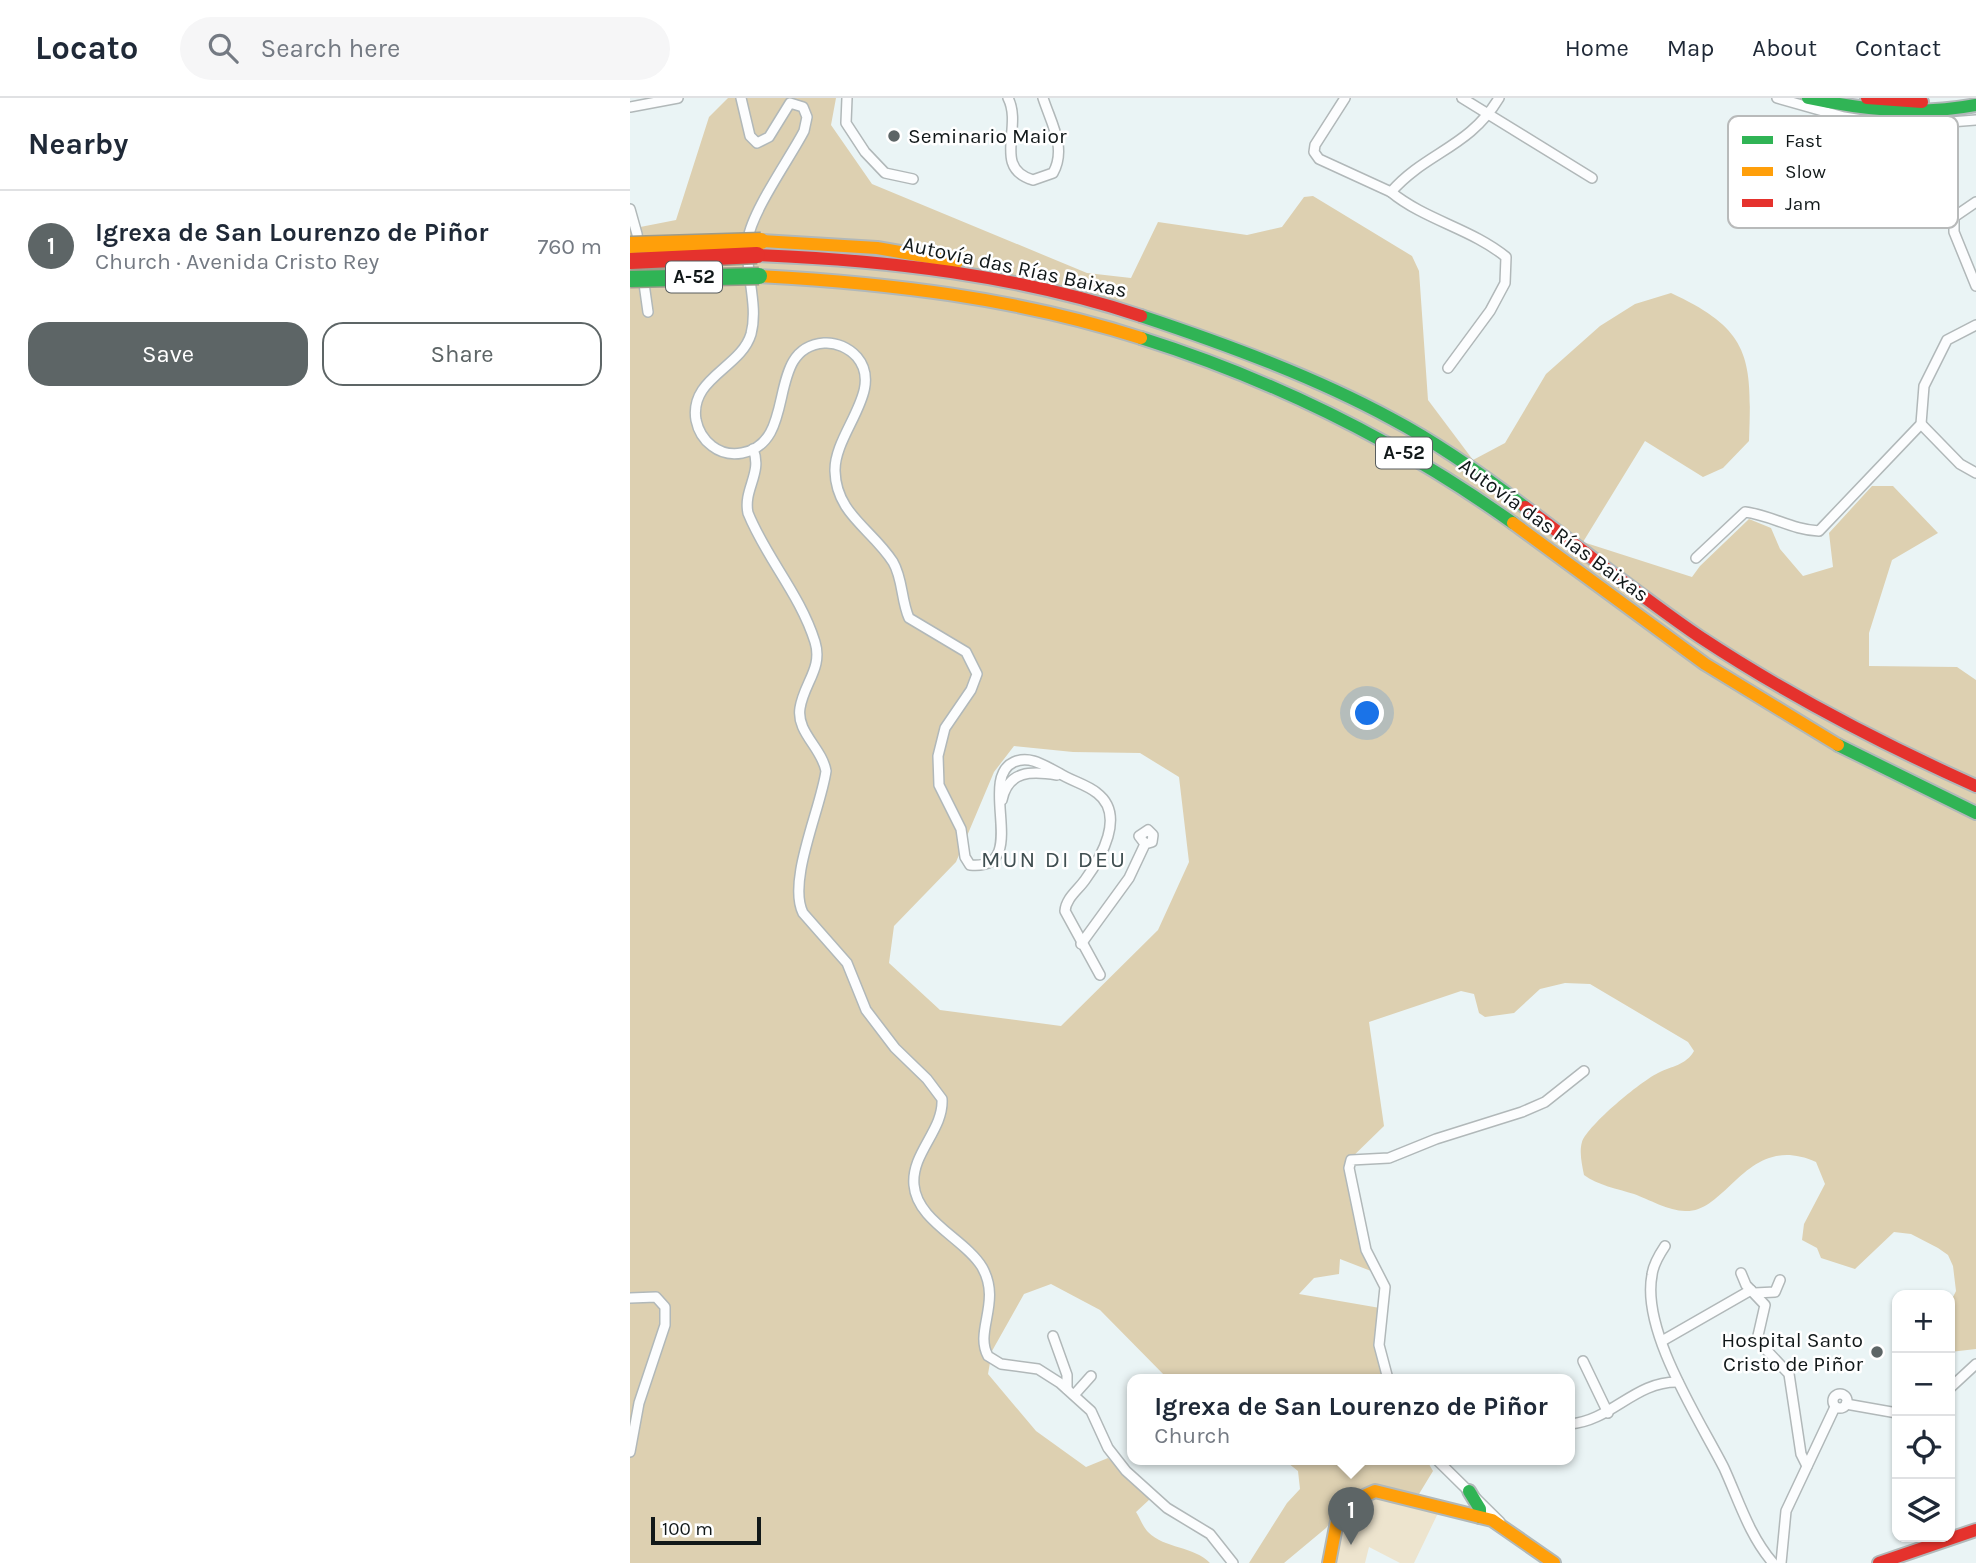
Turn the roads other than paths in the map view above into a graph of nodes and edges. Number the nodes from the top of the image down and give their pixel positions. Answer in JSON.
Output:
{"nodes":[{"id":1,"x":678,"y":98,"type":"edge"},
{"id":2,"x":741,"y":98,"type":"edge"},
{"id":3,"x":847,"y":98,"type":"edge"},
{"id":4,"x":1008,"y":98,"type":"edge"},
{"id":5,"x":1043,"y":98,"type":"edge"},
{"id":6,"x":1345,"y":98,"type":"edge"},
{"id":7,"x":1462,"y":98,"type":"edge"},
{"id":8,"x":1499,"y":98,"type":"edge"},
{"id":9,"x":1777,"y":98,"type":"edge"},
{"id":10,"x":1808,"y":98,"type":"edge"},
{"id":11,"x":1867,"y":98,"type":"edge"},
{"id":12,"x":1952,"y":98,"type":"edge"},
{"id":13,"x":1976,"y":105,"type":"edge"},
{"id":14,"x":630,"y":107,"type":"edge"},
{"id":15,"x":1489,"y":115,"type":"junction"},
{"id":16,"x":1840,"y":116,"type":"edge"},
{"id":17,"x":1976,"y":120,"type":"edge"},
{"id":18,"x":1958,"y":121,"type":"edge"},
{"id":19,"x":1592,"y":178,"type":"dead end"},
{"id":20,"x":913,"y":179,"type":"dead end"},
{"id":21,"x":1391,"y":192,"type":"junction"},
{"id":22,"x":1976,"y":202,"type":"edge"},
{"id":23,"x":630,"y":209,"type":"edge"},
{"id":24,"x":1958,"y":214,"type":"edge"},
{"id":25,"x":1954,"y":228,"type":"edge"},
{"id":26,"x":756,"y":242,"type":"junction"},
{"id":27,"x":630,"y":245,"type":"edge"},
{"id":28,"x":630,"y":261,"type":"edge"},
{"id":29,"x":630,"y":279,"type":"edge"},
{"id":30,"x":1976,"y":286,"type":"edge"},
{"id":31,"x":648,"y":312,"type":"dead end"},
{"id":32,"x":1976,"y":325,"type":"edge"},
{"id":33,"x":1448,"y":368,"type":"dead end"},
{"id":34,"x":1921,"y":424,"type":"junction"},
{"id":35,"x":753,"y":449,"type":"junction"},
{"id":36,"x":1976,"y":474,"type":"edge"},
{"id":37,"x":1696,"y":558,"type":"dead end"},
{"id":38,"x":1009,"y":764,"type":"junction"},
{"id":39,"x":1062,"y":775,"type":"junction"},
{"id":40,"x":1017,"y":776,"type":"junction"},
{"id":41,"x":1976,"y":786,"type":"edge"},
{"id":42,"x":1976,"y":813,"type":"edge"},
{"id":43,"x":1001,"y":816,"type":"junction"},
{"id":44,"x":1145,"y":844,"type":"dead end"},
{"id":45,"x":1093,"y":928,"type":"junction"},
{"id":46,"x":1073,"y":931,"type":"junction"},
{"id":47,"x":1081,"y":944,"type":"junction"},
{"id":48,"x":1100,"y":975,"type":"dead end"},
{"id":49,"x":1584,"y":1071,"type":"dead end"},
{"id":50,"x":1665,"y":1246,"type":"dead end"},
{"id":51,"x":1741,"y":1273,"type":"dead end"},
{"id":52,"x":1780,"y":1280,"type":"dead end"},
{"id":53,"x":1753,"y":1292,"type":"junction"},
{"id":54,"x":630,"y":1298,"type":"edge"},
{"id":55,"x":1053,"y":1336,"type":"dead end"},
{"id":56,"x":1662,"y":1341,"type":"junction"},
{"id":57,"x":1583,"y":1361,"type":"dead end"},
{"id":58,"x":1976,"y":1364,"type":"edge"},
{"id":59,"x":1387,"y":1374,"type":"edge"},
{"id":60,"x":1091,"y":1376,"type":"dead end"},
{"id":61,"x":1678,"y":1382,"type":"junction"},
{"id":62,"x":1955,"y":1383,"type":"edge"},
{"id":63,"x":1070,"y":1392,"type":"junction"},
{"id":64,"x":1892,"y":1412,"type":"edge"},
{"id":65,"x":1608,"y":1413,"type":"junction"},
{"id":66,"x":1575,"y":1423,"type":"edge"},
{"id":67,"x":630,"y":1452,"type":"edge"},
{"id":68,"x":1442,"y":1465,"type":"edge"},
{"id":69,"x":1807,"y":1466,"type":"junction"},
{"id":70,"x":1469,"y":1491,"type":"junction"},
{"id":71,"x":1480,"y":1517,"type":"junction"},
{"id":72,"x":1976,"y":1519,"type":"edge"},
{"id":73,"x":1503,"y":1527,"type":"junction"},
{"id":74,"x":1976,"y":1528,"type":"edge"},
{"id":75,"x":1233,"y":1563,"type":"edge"},
{"id":76,"x":1329,"y":1563,"type":"edge"},
{"id":77,"x":1554,"y":1563,"type":"edge"},
{"id":78,"x":1773,"y":1563,"type":"edge"},
{"id":79,"x":1781,"y":1563,"type":"edge"},
{"id":80,"x":1879,"y":1563,"type":"edge"}],
"edges":[{"from":1,"to":14,"type":"street"},
{"from":2,"to":26,"type":"street"},
{"from":3,"to":20,"type":"street"},
{"from":4,"to":5,"type":"street"},
{"from":6,"to":21,"type":"street"},
{"from":7,"to":15,"type":"street"},
{"from":8,"to":15,"type":"street"},
{"from":9,"to":16,"type":"street"},
{"from":10,"to":13,"type":"main road"},
{"from":11,"to":12,"type":"main road"},
{"from":15,"to":19,"type":"street"},
{"from":15,"to":21,"type":"street"},
{"from":17,"to":18,"type":"street"},
{"from":21,"to":33,"type":"street"},
{"from":22,"to":24,"type":"street"},
{"from":23,"to":31,"type":"street"},
{"from":25,"to":30,"type":"street"},
{"from":26,"to":27,"type":"main road","bridge":true},
{"from":26,"to":28,"type":"main road","name":"Autovía das Rías Baixas","number":"A-52","bridge":true},
{"from":26,"to":35,"type":"street"},
{"from":26,"to":41,"type":"main road","name":"Autovía das Rías Baixas","number":"A-52"},
{"from":29,"to":42,"type":"main road","name":"Autovía das Rías Baixas","number":"A-52","bridge":true},
{"from":32,"to":34,"type":"street"},
{"from":34,"to":36,"type":"street"},
{"from":34,"to":37,"type":"street"},
{"from":35,"to":43,"type":"street"},
{"from":35,"to":63,"type":"street"},
{"from":38,"to":39,"type":"street"},
{"from":38,"to":40,"type":"street"},
{"from":38,"to":43,"type":"street"},
{"from":39,"to":40,"type":"street"},
{"from":39,"to":46,"type":"street"},
{"from":40,"to":43,"type":"street"},
{"from":44,"to":45,"type":"street"},
{"from":45,"to":46,"type":"street"},
{"from":45,"to":47,"type":"street"},
{"from":46,"to":47,"type":"street"},
{"from":47,"to":48,"type":"street"},
{"from":49,"to":59,"type":"street"},
{"from":50,"to":56,"type":"street"},
{"from":51,"to":53,"type":"street"},
{"from":52,"to":53,"type":"street"},
{"from":53,"to":56,"type":"street"},
{"from":53,"to":69,"type":"street"},
{"from":54,"to":67,"type":"street"},
{"from":55,"to":63,"type":"street"},
{"from":56,"to":61,"type":"street"},
{"from":57,"to":65,"type":"street"},
{"from":58,"to":62,"type":"street"},
{"from":60,"to":63,"type":"street"},
{"from":61,"to":65,"type":"street"},
{"from":61,"to":78,"type":"street"},
{"from":63,"to":75,"type":"street"},
{"from":64,"to":69,"type":"street"},
{"from":65,"to":66,"type":"street"},
{"from":68,"to":70,"type":"street"},
{"from":69,"to":79,"type":"street"},
{"from":70,"to":71,"type":"main road"},
{"from":70,"to":73,"type":"street"},
{"from":71,"to":73,"type":"main road"},
{"from":71,"to":76,"type":"main road"},
{"from":72,"to":74,"type":"main road"},
{"from":73,"to":77,"type":"main road"},
{"from":74,"to":80,"type":"main road"}]}
